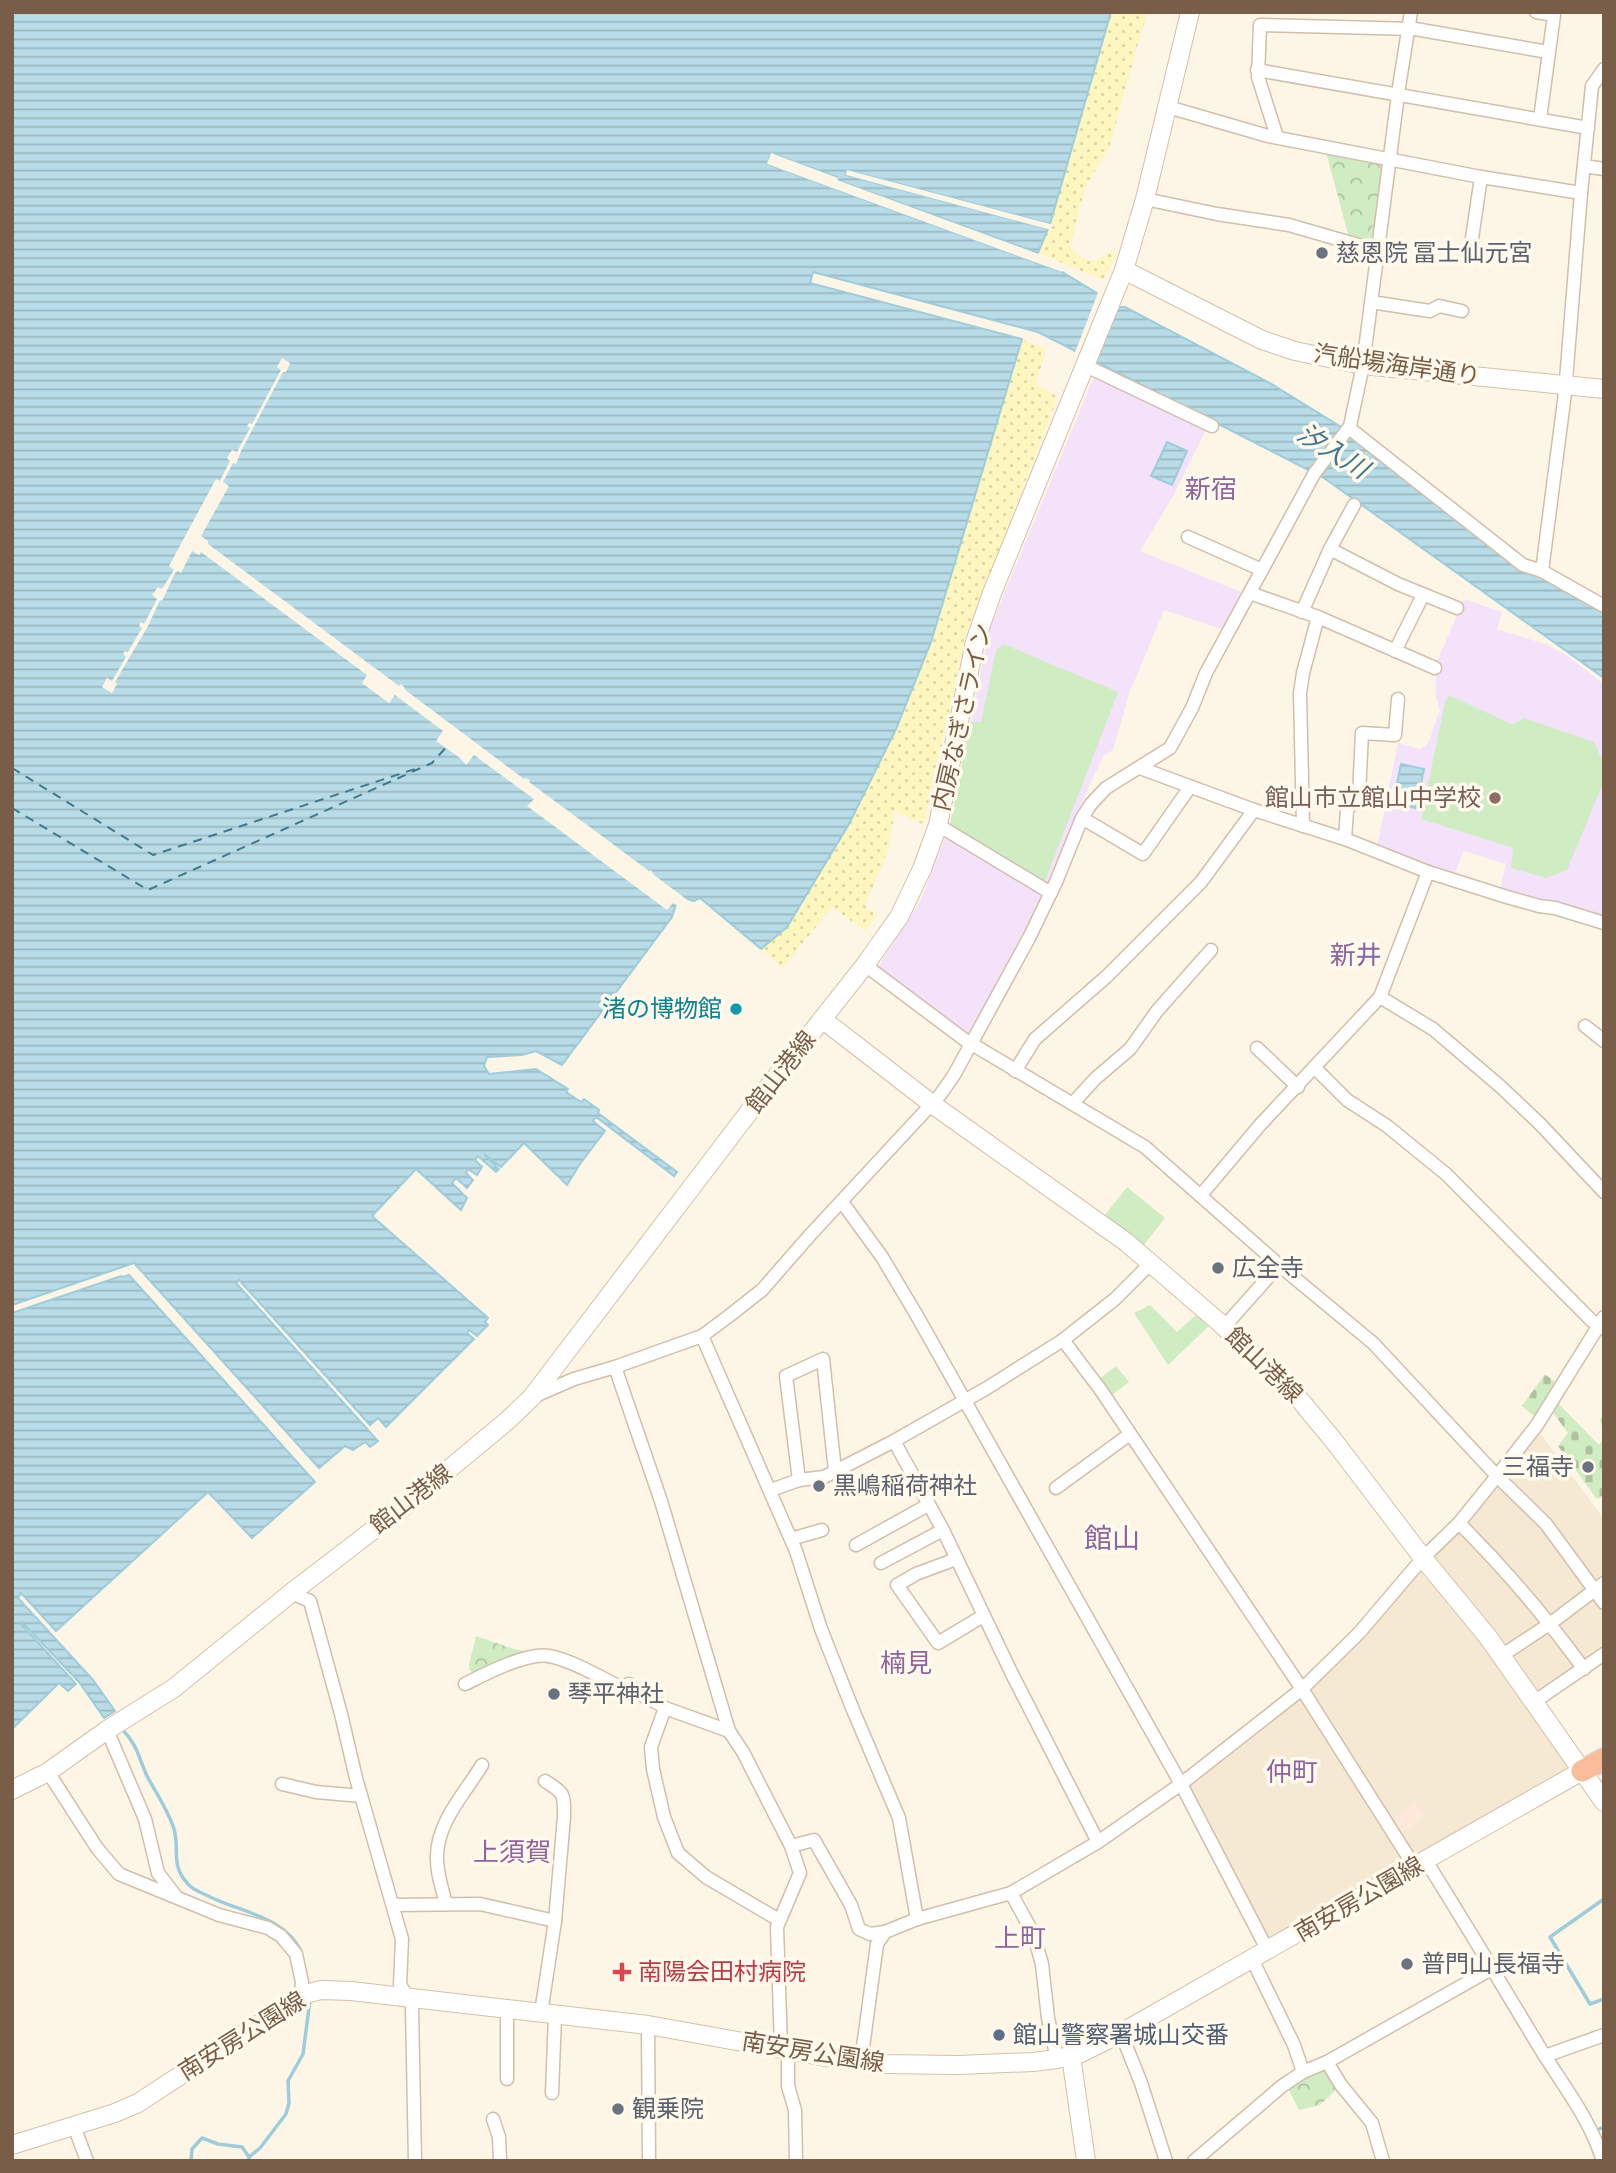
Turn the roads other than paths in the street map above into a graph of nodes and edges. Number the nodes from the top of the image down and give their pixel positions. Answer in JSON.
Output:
{"nodes":[{"id":1,"x":1190,"y":12,"type":"edge"},
{"id":2,"x":1343,"y":12,"type":"edge"},
{"id":3,"x":1411,"y":12,"type":"edge"},
{"id":4,"x":1536,"y":12,"type":"edge"},
{"id":5,"x":1261,"y":18,"type":"edge"},
{"id":6,"x":1342,"y":26,"type":"junction"},
{"id":7,"x":1408,"y":28,"type":"junction"},
{"id":8,"x":1548,"y":52,"type":"junction"},
{"id":9,"x":1604,"y":69,"type":"edge"},
{"id":10,"x":1257,"y":71,"type":"junction"},
{"id":11,"x":1399,"y":95,"type":"junction"},
{"id":12,"x":1168,"y":107,"type":"junction"},
{"id":13,"x":1540,"y":119,"type":"junction"},
{"id":14,"x":1588,"y":128,"type":"junction"},
{"id":15,"x":1277,"y":137,"type":"junction"},
{"id":16,"x":1391,"y":161,"type":"junction"},
{"id":17,"x":1584,"y":166,"type":"junction"},
{"id":18,"x":1604,"y":169,"type":"edge"},
{"id":19,"x":1481,"y":177,"type":"junction"},
{"id":20,"x":1581,"y":193,"type":"junction"},
{"id":21,"x":1145,"y":199,"type":"junction"},
{"id":22,"x":1379,"y":251,"type":"junction"},
{"id":23,"x":1470,"y":252,"type":"dead end"},
{"id":24,"x":1124,"y":270,"type":"junction"},
{"id":25,"x":1371,"y":302,"type":"junction"},
{"id":26,"x":1462,"y":311,"type":"dead end"},
{"id":27,"x":1087,"y":363,"type":"junction"},
{"id":28,"x":1363,"y":365,"type":"junction"},
{"id":29,"x":1564,"y":384,"type":"junction"},
{"id":30,"x":1604,"y":389,"type":"edge"},
{"id":31,"x":1212,"y":426,"type":"dead end"},
{"id":32,"x":1348,"y":430,"type":"junction"},
{"id":33,"x":1354,"y":505,"type":"dead end"},
{"id":34,"x":1188,"y":537,"type":"dead end"},
{"id":35,"x":1330,"y":549,"type":"junction"},
{"id":36,"x":1262,"y":570,"type":"junction"},
{"id":37,"x":1542,"y":571,"type":"junction"},
{"id":38,"x":1250,"y":593,"type":"junction"},
{"id":39,"x":1423,"y":595,"type":"junction"},
{"id":40,"x":1604,"y":606,"type":"edge"},
{"id":41,"x":1457,"y":608,"type":"dead end"},
{"id":42,"x":1302,"y":612,"type":"junction"},
{"id":43,"x":1318,"y":617,"type":"junction"},
{"id":44,"x":1395,"y":651,"type":"junction"},
{"id":45,"x":1435,"y":667,"type":"dead end"},
{"id":46,"x":1398,"y":699,"type":"dead end"},
{"id":47,"x":1140,"y":768,"type":"junction"},
{"id":48,"x":1190,"y":787,"type":"junction"},
{"id":49,"x":1254,"y":810,"type":"junction"},
{"id":50,"x":1082,"y":818,"type":"junction"},
{"id":51,"x":938,"y":825,"type":"junction"},
{"id":52,"x":1303,"y":826,"type":"junction"},
{"id":53,"x":1345,"y":839,"type":"junction"},
{"id":54,"x":1428,"y":872,"type":"junction"},
{"id":55,"x":1051,"y":893,"type":"junction"},
{"id":56,"x":1604,"y":923,"type":"edge"},
{"id":57,"x":1211,"y":950,"type":"dead end"},
{"id":58,"x":865,"y":965,"type":"junction"},
{"id":59,"x":1380,"y":997,"type":"junction"},
{"id":60,"x":822,"y":1019,"type":"junction"},
{"id":61,"x":1585,"y":1026,"type":"dead end"},
{"id":62,"x":1604,"y":1041,"type":"edge"},
{"id":63,"x":973,"y":1043,"type":"junction"},
{"id":64,"x":1257,"y":1048,"type":"dead end"},
{"id":65,"x":1315,"y":1068,"type":"junction"},
{"id":66,"x":1015,"y":1071,"type":"junction"},
{"id":67,"x":1298,"y":1087,"type":"junction"},
{"id":68,"x":1073,"y":1103,"type":"junction"},
{"id":69,"x":932,"y":1104,"type":"junction"},
{"id":70,"x":1604,"y":1192,"type":"edge"},
{"id":71,"x":1201,"y":1195,"type":"junction"},
{"id":72,"x":842,"y":1202,"type":"junction"},
{"id":73,"x":1151,"y":1263,"type":"junction"},
{"id":74,"x":1279,"y":1265,"type":"junction"},
{"id":75,"x":1602,"y":1324,"type":"edge"},
{"id":76,"x":1224,"y":1327,"type":"junction"},
{"id":77,"x":702,"y":1336,"type":"junction"},
{"id":78,"x":1063,"y":1340,"type":"junction"},
{"id":79,"x":615,"y":1367,"type":"junction"},
{"id":80,"x":532,"y":1397,"type":"junction"},
{"id":81,"x":964,"y":1401,"type":"junction"},
{"id":82,"x":1130,"y":1434,"type":"junction"},
{"id":83,"x":894,"y":1441,"type":"junction"},
{"id":84,"x":835,"y":1471,"type":"junction"},
{"id":85,"x":1497,"y":1476,"type":"junction"},
{"id":86,"x":799,"y":1480,"type":"junction"},
{"id":87,"x":1056,"y":1488,"type":"dead end"},
{"id":88,"x":771,"y":1490,"type":"junction"},
{"id":89,"x":928,"y":1505,"type":"junction"},
{"id":90,"x":1459,"y":1523,"type":"junction"},
{"id":91,"x":822,"y":1530,"type":"dead end"},
{"id":92,"x":943,"y":1530,"type":"junction"},
{"id":93,"x":791,"y":1539,"type":"junction"},
{"id":94,"x":856,"y":1545,"type":"dead end"},
{"id":95,"x":1423,"y":1558,"type":"junction"},
{"id":96,"x":956,"y":1559,"type":"junction"},
{"id":97,"x":881,"y":1563,"type":"dead end"},
{"id":98,"x":1599,"y":1586,"type":"edge"},
{"id":99,"x":290,"y":1593,"type":"junction"},
{"id":100,"x":1604,"y":1603,"type":"edge"},
{"id":101,"x":983,"y":1616,"type":"junction"},
{"id":102,"x":1551,"y":1623,"type":"junction"},
{"id":103,"x":1604,"y":1654,"type":"edge"},
{"id":104,"x":1502,"y":1656,"type":"junction"},
{"id":105,"x":1584,"y":1669,"type":"junction"},
{"id":106,"x":465,"y":1684,"type":"dead end"},
{"id":107,"x":1302,"y":1689,"type":"junction"},
{"id":108,"x":1534,"y":1702,"type":"junction"},
{"id":109,"x":665,"y":1708,"type":"junction"},
{"id":110,"x":114,"y":1725,"type":"junction"},
{"id":111,"x":729,"y":1731,"type":"junction"},
{"id":112,"x":1604,"y":1759,"type":"edge"},
{"id":113,"x":482,"y":1765,"type":"dead end"},
{"id":114,"x":1582,"y":1771,"type":"junction"},
{"id":115,"x":48,"y":1772,"type":"junction"},
{"id":116,"x":545,"y":1781,"type":"dead end"},
{"id":117,"x":282,"y":1784,"type":"dead end"},
{"id":118,"x":1181,"y":1784,"type":"junction"},
{"id":119,"x":12,"y":1790,"type":"edge"},
{"id":120,"x":361,"y":1796,"type":"junction"},
{"id":121,"x":1604,"y":1802,"type":"edge"},
{"id":122,"x":1098,"y":1842,"type":"junction"},
{"id":123,"x":792,"y":1846,"type":"junction"},
{"id":124,"x":1420,"y":1863,"type":"junction"},
{"id":125,"x":1011,"y":1893,"type":"junction"},
{"id":126,"x":176,"y":1896,"type":"junction"},
{"id":127,"x":446,"y":1904,"type":"junction"},
{"id":128,"x":394,"y":1905,"type":"junction"},
{"id":129,"x":917,"y":1919,"type":"junction"},
{"id":130,"x":779,"y":1920,"type":"junction"},
{"id":131,"x":555,"y":1922,"type":"junction"},
{"id":132,"x":885,"y":1932,"type":"junction"},
{"id":133,"x":1260,"y":1955,"type":"junction"},
{"id":134,"x":1493,"y":1968,"type":"junction"},
{"id":135,"x":306,"y":1994,"type":"junction"},
{"id":136,"x":410,"y":1999,"type":"junction"},
{"id":137,"x":507,"y":2008,"type":"junction"},
{"id":138,"x":548,"y":2014,"type":"junction"},
{"id":139,"x":648,"y":2025,"type":"junction"},
{"id":140,"x":1121,"y":2033,"type":"junction"},
{"id":141,"x":1604,"y":2035,"type":"edge"},
{"id":142,"x":785,"y":2049,"type":"junction"},
{"id":143,"x":1545,"y":2056,"type":"junction"},
{"id":144,"x":1064,"y":2057,"type":"junction"},
{"id":145,"x":861,"y":2062,"type":"junction"},
{"id":146,"x":1327,"y":2062,"type":"junction"},
{"id":147,"x":1303,"y":2072,"type":"junction"},
{"id":148,"x":507,"y":2079,"type":"dead end"},
{"id":149,"x":552,"y":2093,"type":"dead end"},
{"id":150,"x":493,"y":2119,"type":"dead end"},
{"id":151,"x":74,"y":2126,"type":"junction"},
{"id":152,"x":12,"y":2146,"type":"edge"},
{"id":153,"x":87,"y":2161,"type":"edge"},
{"id":154,"x":415,"y":2161,"type":"edge"},
{"id":155,"x":500,"y":2161,"type":"edge"},
{"id":156,"x":649,"y":2161,"type":"edge"},
{"id":157,"x":796,"y":2161,"type":"edge"},
{"id":158,"x":1086,"y":2161,"type":"edge"},
{"id":159,"x":1166,"y":2161,"type":"edge"},
{"id":160,"x":1194,"y":2161,"type":"edge"},
{"id":161,"x":1383,"y":2161,"type":"edge"},
{"id":162,"x":1603,"y":2161,"type":"edge"}],
"edges":[{"from":1,"to":12,"type":"main road","name":"内房なぎさライン"},
{"from":2,"to":6,"type":"street"},
{"from":3,"to":7,"type":"street"},
{"from":4,"to":8,"type":"street"},
{"from":5,"to":6,"type":"street"},
{"from":5,"to":10,"type":"street"},
{"from":6,"to":7,"type":"street"},
{"from":7,"to":8,"type":"street"},
{"from":7,"to":11,"type":"street"},
{"from":8,"to":13,"type":"street"},
{"from":9,"to":14,"type":"street"},
{"from":10,"to":11,"type":"street"},
{"from":10,"to":15,"type":"street"},
{"from":11,"to":13,"type":"street"},
{"from":11,"to":16,"type":"street"},
{"from":12,"to":15,"type":"street"},
{"from":12,"to":21,"type":"main road","name":"内房なぎさライン"},
{"from":13,"to":14,"type":"street"},
{"from":14,"to":17,"type":"street"},
{"from":15,"to":16,"type":"street"},
{"from":16,"to":19,"type":"street"},
{"from":16,"to":22,"type":"street"},
{"from":17,"to":18,"type":"street"},
{"from":17,"to":20,"type":"street"},
{"from":19,"to":20,"type":"street"},
{"from":19,"to":23,"type":"street"},
{"from":20,"to":29,"type":"street"},
{"from":21,"to":22,"type":"street"},
{"from":21,"to":24,"type":"main road","name":"内房なぎさライン"},
{"from":22,"to":25,"type":"street"},
{"from":24,"to":27,"type":"main road","name":"内房なぎさライン"},
{"from":24,"to":28,"type":"main road","name":"汽船場海岸通り"},
{"from":25,"to":26,"type":"street"},
{"from":25,"to":28,"type":"street"},
{"from":27,"to":31,"type":"street"},
{"from":27,"to":51,"type":"main road","name":"内房なぎさライン"},
{"from":28,"to":29,"type":"main road","name":"汽船場海岸通り"},
{"from":28,"to":32,"type":"street"},
{"from":29,"to":30,"type":"main road","name":"汽船場海岸通り"},
{"from":29,"to":37,"type":"street"},
{"from":32,"to":36,"type":"street"},
{"from":32,"to":37,"type":"street"},
{"from":33,"to":35,"type":"street"},
{"from":34,"to":36,"type":"street"},
{"from":35,"to":39,"type":"street"},
{"from":35,"to":42,"type":"street"},
{"from":36,"to":38,"type":"street"},
{"from":37,"to":40,"type":"street"},
{"from":38,"to":42,"type":"street"},
{"from":38,"to":47,"type":"street"},
{"from":39,"to":41,"type":"street"},
{"from":39,"to":44,"type":"street"},
{"from":42,"to":43,"type":"street"},
{"from":43,"to":44,"type":"street"},
{"from":43,"to":52,"type":"street"},
{"from":44,"to":45,"type":"street"},
{"from":46,"to":53,"type":"street"},
{"from":47,"to":48,"type":"street"},
{"from":47,"to":50,"type":"street"},
{"from":48,"to":49,"type":"street"},
{"from":48,"to":50,"type":"street"},
{"from":49,"to":52,"type":"street"},
{"from":49,"to":66,"type":"street"},
{"from":50,"to":55,"type":"street"},
{"from":51,"to":55,"type":"street"},
{"from":51,"to":58,"type":"main road","name":"内房なぎさライン"},
{"from":52,"to":53,"type":"street"},
{"from":53,"to":54,"type":"street"},
{"from":54,"to":56,"type":"street"},
{"from":54,"to":59,"type":"street"},
{"from":55,"to":63,"type":"street"},
{"from":57,"to":68,"type":"street"},
{"from":58,"to":60,"type":"main road","name":"内房なぎさライン"},
{"from":58,"to":63,"type":"street"},
{"from":59,"to":65,"type":"street"},
{"from":59,"to":70,"type":"street"},
{"from":60,"to":69,"type":"main road","name":"館山港線"},
{"from":60,"to":80,"type":"main road","name":"館山港線"},
{"from":61,"to":62,"type":"street"},
{"from":63,"to":66,"type":"street"},
{"from":63,"to":69,"type":"street"},
{"from":64,"to":67,"type":"street"},
{"from":65,"to":67,"type":"street"},
{"from":65,"to":75,"type":"street"},
{"from":66,"to":68,"type":"street"},
{"from":67,"to":71,"type":"street"},
{"from":68,"to":71,"type":"street"},
{"from":69,"to":72,"type":"street"},
{"from":69,"to":73,"type":"main road","name":"館山港線"},
{"from":71,"to":74,"type":"street"},
{"from":72,"to":77,"type":"street"},
{"from":72,"to":81,"type":"street"},
{"from":73,"to":76,"type":"main road","name":"館山港線"},
{"from":73,"to":78,"type":"street"},
{"from":74,"to":76,"type":"street"},
{"from":74,"to":85,"type":"street"},
{"from":75,"to":85,"type":"street"},
{"from":76,"to":95,"type":"main road","name":"館山港線"},
{"from":77,"to":79,"type":"street"},
{"from":77,"to":88,"type":"street"},
{"from":78,"to":81,"type":"street"},
{"from":78,"to":82,"type":"street"},
{"from":79,"to":80,"type":"street"},
{"from":79,"to":111,"type":"street"},
{"from":80,"to":99,"type":"main road","name":"館山港線"},
{"from":81,"to":83,"type":"street"},
{"from":81,"to":118,"type":"street"},
{"from":82,"to":87,"type":"street"},
{"from":82,"to":107,"type":"street"},
{"from":83,"to":84,"type":"street"},
{"from":83,"to":89,"type":"street"},
{"from":84,"to":86,"type":"street"},
{"from":84,"to":86,"type":"street"},
{"from":85,"to":90,"type":"street"},
{"from":85,"to":98,"type":"street"},
{"from":86,"to":88,"type":"street"},
{"from":88,"to":93,"type":"street"},
{"from":89,"to":92,"type":"street"},
{"from":89,"to":94,"type":"street"},
{"from":90,"to":95,"type":"street"},
{"from":90,"to":102,"type":"street"},
{"from":91,"to":93,"type":"street"},
{"from":92,"to":96,"type":"street"},
{"from":92,"to":97,"type":"street"},
{"from":93,"to":129,"type":"street"},
{"from":95,"to":104,"type":"main road","name":"館山港線"},
{"from":95,"to":107,"type":"street"},
{"from":96,"to":101,"type":"street"},
{"from":96,"to":101,"type":"street"},
{"from":98,"to":100,"type":"street"},
{"from":98,"to":102,"type":"street"},
{"from":99,"to":110,"type":"main road","name":"館山港線"},
{"from":99,"to":120,"type":"street"},
{"from":101,"to":122,"type":"street"},
{"from":102,"to":104,"type":"street"},
{"from":102,"to":105,"type":"street"},
{"from":103,"to":105,"type":"street"},
{"from":104,"to":108,"type":"main road","name":"館山港線"},
{"from":105,"to":108,"type":"street"},
{"from":106,"to":109,"type":"street"},
{"from":107,"to":118,"type":"street"},
{"from":107,"to":124,"type":"street"},
{"from":108,"to":114,"type":"main road","name":"館山港線"},
{"from":109,"to":111,"type":"street"},
{"from":109,"to":130,"type":"street"},
{"from":110,"to":115,"type":"main road","name":"館山港線"},
{"from":110,"to":126,"type":"street"},
{"from":111,"to":123,"type":"street"},
{"from":112,"to":114,"type":"highway"},
{"from":113,"to":127,"type":"street"},
{"from":114,"to":121,"type":"main road","name":"館山港線"},
{"from":114,"to":124,"type":"main road","name":"南安房公園線"},
{"from":115,"to":119,"type":"main road","name":"館山港線"},
{"from":115,"to":126,"type":"street"},
{"from":116,"to":131,"type":"street"},
{"from":117,"to":120,"type":"street"},
{"from":118,"to":122,"type":"street"},
{"from":118,"to":133,"type":"street"},
{"from":120,"to":128,"type":"street"},
{"from":122,"to":125,"type":"street"},
{"from":123,"to":130,"type":"street"},
{"from":123,"to":132,"type":"street"},
{"from":124,"to":133,"type":"main road","name":"南安房公園線"},
{"from":124,"to":134,"type":"street"},
{"from":125,"to":129,"type":"street"},
{"from":125,"to":144,"type":"street"},
{"from":126,"to":135,"type":"street"},
{"from":127,"to":128,"type":"street"},
{"from":127,"to":131,"type":"street"},
{"from":128,"to":136,"type":"street"},
{"from":129,"to":132,"type":"street"},
{"from":130,"to":142,"type":"street"},
{"from":131,"to":138,"type":"street"},
{"from":132,"to":145,"type":"street"},
{"from":133,"to":140,"type":"main road","name":"南安房公園線"},
{"from":133,"to":147,"type":"street"},
{"from":134,"to":143,"type":"street"},
{"from":134,"to":146,"type":"street"},
{"from":135,"to":136,"type":"main road","name":"南安房公園線"},
{"from":135,"to":151,"type":"main road","name":"南安房公園線"},
{"from":136,"to":137,"type":"main road","name":"南安房公園線"},
{"from":136,"to":154,"type":"street"},
{"from":137,"to":138,"type":"main road","name":"南安房公園線"},
{"from":137,"to":148,"type":"street"},
{"from":138,"to":139,"type":"main road","name":"南安房公園線"},
{"from":138,"to":149,"type":"street"},
{"from":139,"to":142,"type":"main road","name":"南安房公園線"},
{"from":139,"to":156,"type":"street"},
{"from":140,"to":144,"type":"main road","name":"南安房公園線"},
{"from":140,"to":159,"type":"street"},
{"from":141,"to":143,"type":"street"},
{"from":142,"to":145,"type":"main road","name":"南安房公園線"},
{"from":142,"to":157,"type":"street"},
{"from":143,"to":162,"type":"street"},
{"from":144,"to":145,"type":"main road","name":"南安房公園線"},
{"from":144,"to":158,"type":"main road"},
{"from":146,"to":147,"type":"street"},
{"from":146,"to":161,"type":"street"},
{"from":147,"to":160,"type":"street"},
{"from":150,"to":155,"type":"street"},
{"from":151,"to":152,"type":"main road","name":"南安房公園線"},
{"from":151,"to":153,"type":"street"}]}
